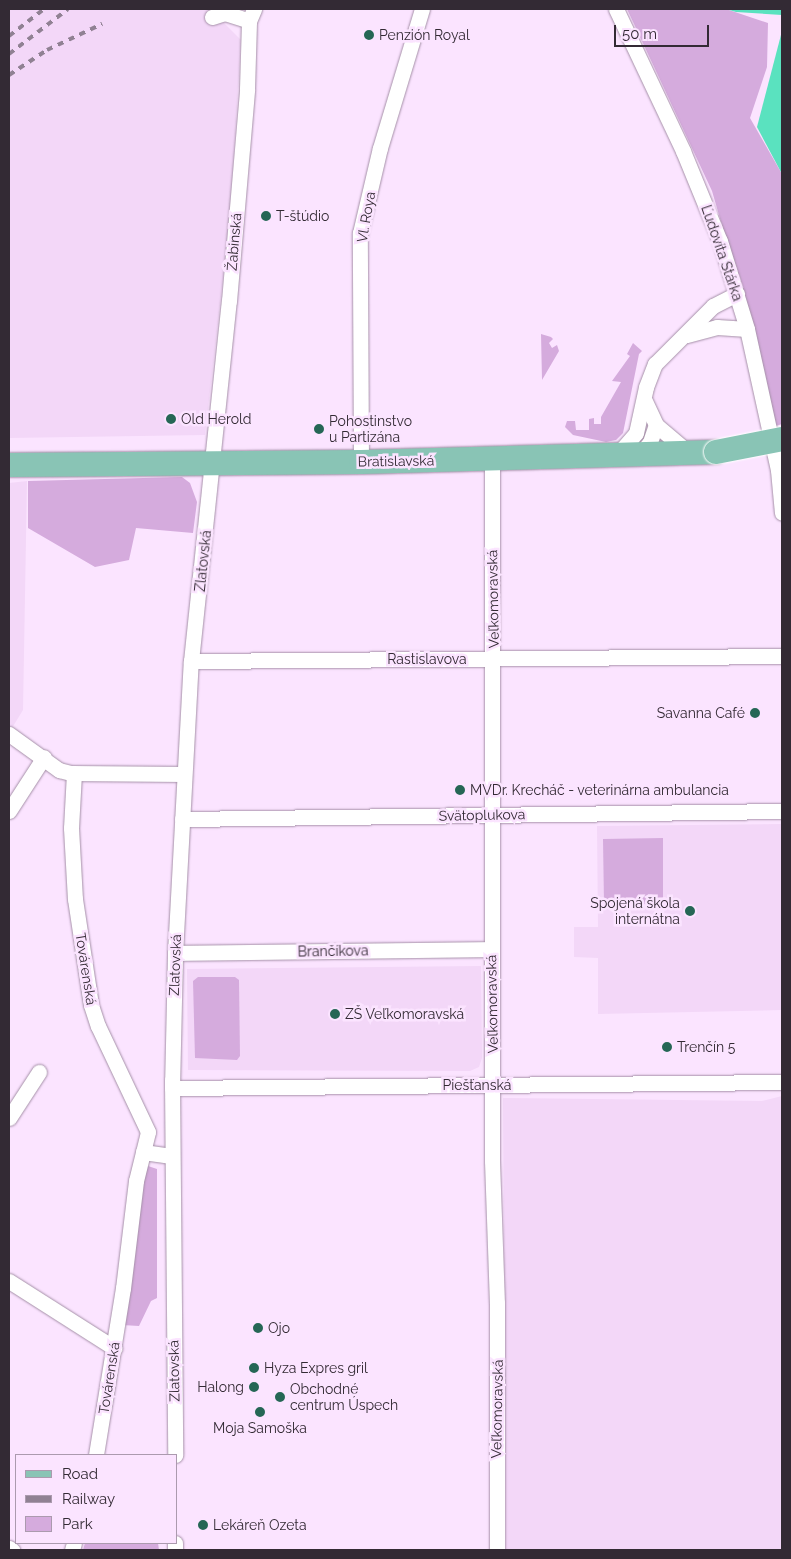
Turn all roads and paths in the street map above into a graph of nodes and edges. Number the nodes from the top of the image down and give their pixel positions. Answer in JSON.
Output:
{"nodes":[{"id":1,"x":422,"y":9,"type":"edge"},
{"id":2,"x":616,"y":9,"type":"edge"},
{"id":3,"x":251,"y":15,"type":"edge"},
{"id":4,"x":212,"y":16,"type":"dead end"},
{"id":5,"x":737,"y":294,"type":"junction"},
{"id":6,"x":747,"y":329,"type":"junction"},
{"id":7,"x":687,"y":334,"type":"junction"},
{"id":8,"x":644,"y":399,"type":"junction"},
{"id":9,"x":656,"y":425,"type":"junction"},
{"id":10,"x":782,"y":439,"type":"edge"},
{"id":11,"x":704,"y":454,"type":"junction"},
{"id":12,"x":638,"y":456,"type":"junction"},
{"id":13,"x":615,"y":457,"type":"junction"},
{"id":14,"x":492,"y":458,"type":"junction"},
{"id":15,"x":214,"y":462,"type":"junction"},
{"id":16,"x":361,"y":462,"type":"junction"},
{"id":17,"x":9,"y":465,"type":"edge"},
{"id":18,"x":782,"y":513,"type":"edge"},
{"id":19,"x":782,"y":656,"type":"edge"},
{"id":20,"x":494,"y":658,"type":"junction"},
{"id":21,"x":192,"y":660,"type":"junction"},
{"id":22,"x":9,"y":734,"type":"edge"},
{"id":23,"x":44,"y":757,"type":"junction"},
{"id":24,"x":74,"y":773,"type":"junction"},
{"id":25,"x":184,"y":774,"type":"junction"},
{"id":26,"x":9,"y":811,"type":"edge"},
{"id":27,"x":782,"y":811,"type":"edge"},
{"id":28,"x":491,"y":814,"type":"junction"},
{"id":29,"x":182,"y":819,"type":"junction"},
{"id":30,"x":491,"y":949,"type":"junction"},
{"id":31,"x":175,"y":953,"type":"junction"},
{"id":32,"x":40,"y":1072,"type":"dead end"},
{"id":33,"x":782,"y":1082,"type":"edge"},
{"id":34,"x":492,"y":1084,"type":"junction"},
{"id":35,"x":172,"y":1088,"type":"junction"},
{"id":36,"x":9,"y":1118,"type":"edge"},
{"id":37,"x":143,"y":1152,"type":"junction"},
{"id":38,"x":170,"y":1156,"type":"junction"},
{"id":39,"x":9,"y":1281,"type":"edge"},
{"id":40,"x":114,"y":1348,"type":"junction"},
{"id":41,"x":96,"y":1454,"type":"edge"},
{"id":42,"x":175,"y":1454,"type":"edge"},
{"id":43,"x":497,"y":1550,"type":"edge"}],
"edges":[{"from":1,"to":16,"type":"street","name":"Vl. Roya"},
{"from":2,"to":5,"type":"street","name":"Ľudovíta Stárka"},
{"from":3,"to":4,"type":"street"},
{"from":3,"to":15,"type":"street","name":"Žabinská"},
{"from":5,"to":6,"type":"street","name":"Ľudovíta Stárka"},
{"from":5,"to":7,"type":"street"},
{"from":6,"to":7,"type":"street"},
{"from":6,"to":18,"type":"street","name":"Ľudovíta Stárka"},
{"from":7,"to":8,"type":"street"},
{"from":8,"to":9,"type":"street"},
{"from":8,"to":13,"type":"street"},
{"from":9,"to":11,"type":"street"},
{"from":9,"to":12,"type":"street"},
{"from":10,"to":11,"type":"main road","name":"Bratislavská","bridge":true},
{"from":11,"to":12,"type":"main road","name":"Bratislavská"},
{"from":12,"to":13,"type":"main road","name":"Bratislavská"},
{"from":13,"to":14,"type":"main road","name":"Bratislavská"},
{"from":14,"to":16,"type":"main road","name":"Bratislavská"},
{"from":14,"to":20,"type":"street","name":"Veľkomoravská"},
{"from":15,"to":16,"type":"main road","name":"Bratislavská"},
{"from":15,"to":17,"type":"main road","name":"Bratislavská"},
{"from":15,"to":21,"type":"street","name":"Zlatovská"},
{"from":19,"to":20,"type":"street","name":"Rastislavova"},
{"from":20,"to":21,"type":"street","name":"Rastislavova"},
{"from":20,"to":28,"type":"street","name":"Veľkomoravská"},
{"from":21,"to":25,"type":"street","name":"Zlatovská"},
{"from":22,"to":23,"type":"street"},
{"from":23,"to":24,"type":"street"},
{"from":23,"to":26,"type":"street"},
{"from":24,"to":25,"type":"street"},
{"from":24,"to":37,"type":"street","name":"Továrenská"},
{"from":25,"to":29,"type":"street","name":"Zlatovská"},
{"from":27,"to":28,"type":"street","name":"Svätoplukova"},
{"from":28,"to":29,"type":"street","name":"Svätoplukova"},
{"from":28,"to":30,"type":"street","name":"Veľkomoravská"},
{"from":29,"to":31,"type":"street","name":"Zlatovská"},
{"from":30,"to":31,"type":"street","name":"Brančíkova"},
{"from":30,"to":34,"type":"street","name":"Veľkomoravská"},
{"from":31,"to":35,"type":"street","name":"Zlatovská"},
{"from":32,"to":36,"type":"street"},
{"from":33,"to":34,"type":"street","name":"Piešťanská"},
{"from":34,"to":35,"type":"street","name":"Piešťanská"},
{"from":34,"to":43,"type":"street","name":"Veľkomoravská"},
{"from":35,"to":38,"type":"street","name":"Zlatovská"},
{"from":37,"to":38,"type":"street"},
{"from":37,"to":40,"type":"street","name":"Továrenská"},
{"from":38,"to":42,"type":"street","name":"Zlatovská"},
{"from":39,"to":40,"type":"street"},
{"from":40,"to":41,"type":"street","name":"Továrenská"}]}
